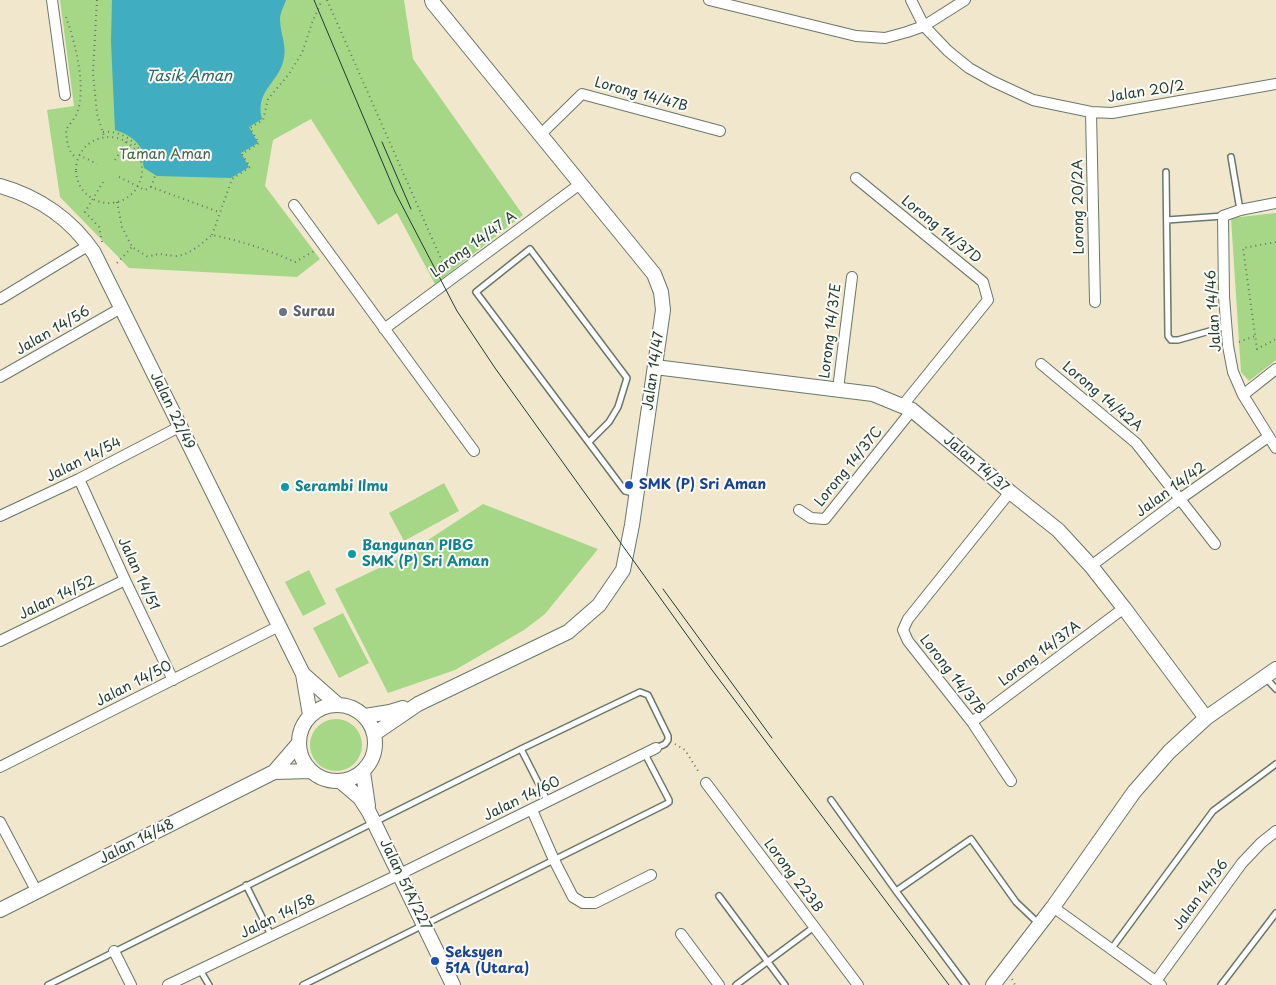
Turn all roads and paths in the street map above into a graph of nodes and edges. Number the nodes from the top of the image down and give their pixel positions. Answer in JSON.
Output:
{"nodes":[{"id":1,"x":52,"y":0,"type":"edge"},
{"id":2,"x":97,"y":0,"type":"edge"},
{"id":3,"x":322,"y":0,"type":"edge"},
{"id":4,"x":327,"y":0,"type":"edge"},
{"id":5,"x":432,"y":0,"type":"edge"},
{"id":6,"x":709,"y":0,"type":"edge"},
{"id":7,"x":911,"y":0,"type":"edge"},
{"id":8,"x":965,"y":0,"type":"edge"},
{"id":9,"x":924,"y":26,"type":"junction"},
{"id":10,"x":1276,"y":84,"type":"edge"},
{"id":11,"x":65,"y":95,"type":"dead end"},
{"id":12,"x":1091,"y":112,"type":"junction"},
{"id":13,"x":720,"y":131,"type":"dead end"},
{"id":14,"x":103,"y":132,"type":"junction"},
{"id":15,"x":540,"y":135,"type":"junction"},
{"id":16,"x":105,"y":137,"type":"junction"},
{"id":17,"x":126,"y":142,"type":"junction"},
{"id":18,"x":79,"y":155,"type":"junction"},
{"id":19,"x":143,"y":155,"type":"dead end"},
{"id":20,"x":1231,"y":157,"type":"dead end"},
{"id":21,"x":115,"y":160,"type":"dead end"},
{"id":22,"x":97,"y":164,"type":"dead end"},
{"id":23,"x":1166,"y":172,"type":"dead end"},
{"id":24,"x":156,"y":176,"type":"dead end"},
{"id":25,"x":119,"y":177,"type":"dead end"},
{"id":26,"x":856,"y":178,"type":"dead end"},
{"id":27,"x":102,"y":182,"type":"dead end"},
{"id":28,"x":580,"y":184,"type":"junction"},
{"id":29,"x":0,"y":186,"type":"edge"},
{"id":30,"x":138,"y":187,"type":"junction"},
{"id":31,"x":151,"y":187,"type":"junction"},
{"id":32,"x":93,"y":199,"type":"junction"},
{"id":33,"x":117,"y":202,"type":"junction"},
{"id":34,"x":1276,"y":203,"type":"edge"},
{"id":35,"x":294,"y":205,"type":"dead end"},
{"id":36,"x":1240,"y":210,"type":"junction"},
{"id":37,"x":220,"y":212,"type":"junction"},
{"id":38,"x":1223,"y":216,"type":"junction"},
{"id":39,"x":1166,"y":220,"type":"junction"},
{"id":40,"x":212,"y":235,"type":"junction"},
{"id":41,"x":1276,"y":242,"type":"edge"},
{"id":42,"x":323,"y":245,"type":"junction"},
{"id":43,"x":132,"y":247,"type":"junction"},
{"id":44,"x":92,"y":249,"type":"junction"},
{"id":45,"x":117,"y":263,"type":"dead end"},
{"id":46,"x":852,"y":277,"type":"dead end"},
{"id":47,"x":450,"y":279,"type":"junction"},
{"id":48,"x":0,"y":299,"type":"edge"},
{"id":49,"x":1095,"y":302,"type":"dead end"},
{"id":50,"x":121,"y":308,"type":"junction"},
{"id":51,"x":1227,"y":326,"type":"junction"},
{"id":52,"x":384,"y":329,"type":"junction"},
{"id":53,"x":1255,"y":336,"type":"junction"},
{"id":54,"x":1276,"y":339,"type":"edge"},
{"id":55,"x":1228,"y":346,"type":"junction"},
{"id":56,"x":1041,"y":364,"type":"dead end"},
{"id":57,"x":655,"y":367,"type":"junction"},
{"id":58,"x":1276,"y":369,"type":"edge"},
{"id":59,"x":0,"y":377,"type":"edge"},
{"id":60,"x":838,"y":389,"type":"junction"},
{"id":61,"x":1243,"y":395,"type":"junction"},
{"id":62,"x":908,"y":408,"type":"junction"},
{"id":63,"x":179,"y":427,"type":"junction"},
{"id":64,"x":589,"y":442,"type":"junction"},
{"id":65,"x":1273,"y":442,"type":"edge"},
{"id":66,"x":474,"y":451,"type":"dead end"},
{"id":67,"x":79,"y":479,"type":"junction"},
{"id":68,"x":1010,"y":492,"type":"junction"},
{"id":69,"x":637,"y":494,"type":"junction"},
{"id":70,"x":1180,"y":499,"type":"junction"},
{"id":71,"x":799,"y":510,"type":"dead end"},
{"id":72,"x":0,"y":516,"type":"edge"},
{"id":73,"x":1215,"y":544,"type":"dead end"},
{"id":74,"x":1091,"y":566,"type":"junction"},
{"id":75,"x":125,"y":580,"type":"junction"},
{"id":76,"x":1124,"y":608,"type":"junction"},
{"id":77,"x":279,"y":626,"type":"junction"},
{"id":78,"x":0,"y":641,"type":"edge"},
{"id":79,"x":1270,"y":673,"type":"edge"},
{"id":80,"x":302,"y":674,"type":"junction"},
{"id":81,"x":173,"y":680,"type":"junction"},
{"id":82,"x":1276,"y":689,"type":"edge"},
{"id":83,"x":338,"y":704,"type":"junction"},
{"id":84,"x":418,"y":704,"type":"junction"},
{"id":85,"x":310,"y":716,"type":"junction"},
{"id":86,"x":364,"y":716,"type":"junction"},
{"id":87,"x":1206,"y":718,"type":"junction"},
{"id":88,"x":972,"y":722,"type":"junction"},
{"id":89,"x":374,"y":734,"type":"junction"},
{"id":90,"x":668,"y":740,"type":"junction"},
{"id":91,"x":298,"y":743,"type":"junction"},
{"id":92,"x":656,"y":748,"type":"joint"},
{"id":93,"x":521,"y":749,"type":"junction"},
{"id":94,"x":645,"y":754,"type":"junction"},
{"id":95,"x":1276,"y":764,"type":"edge"},
{"id":96,"x":0,"y":767,"type":"edge"},
{"id":97,"x":311,"y":771,"type":"junction"},
{"id":98,"x":274,"y":772,"type":"junction"},
{"id":99,"x":363,"y":772,"type":"junction"},
{"id":100,"x":340,"y":781,"type":"junction"},
{"id":101,"x":1011,"y":781,"type":"dead end"},
{"id":102,"x":706,"y":783,"type":"joint"},
{"id":103,"x":832,"y":800,"type":"dead end"},
{"id":104,"x":548,"y":802,"type":"junction"},
{"id":105,"x":532,"y":810,"type":"junction"},
{"id":106,"x":372,"y":817,"type":"junction"},
{"id":107,"x":0,"y":822,"type":"edge"},
{"id":108,"x":1276,"y":831,"type":"edge"},
{"id":109,"x":554,"y":860,"type":"junction"},
{"id":110,"x":400,"y":874,"type":"junction"},
{"id":111,"x":651,"y":876,"type":"dead end"},
{"id":112,"x":246,"y":886,"type":"junction"},
{"id":113,"x":896,"y":891,"type":"junction"},
{"id":114,"x":37,"y":892,"type":"junction"},
{"id":115,"x":719,"y":896,"type":"dead end"},
{"id":116,"x":1053,"y":907,"type":"junction"},
{"id":117,"x":0,"y":910,"type":"edge"},
{"id":118,"x":1276,"y":913,"type":"edge"},
{"id":119,"x":424,"y":924,"type":"junction"},
{"id":120,"x":1040,"y":924,"type":"junction"},
{"id":121,"x":814,"y":927,"type":"junction"},
{"id":122,"x":681,"y":934,"type":"dead end"},
{"id":123,"x":271,"y":936,"type":"junction"},
{"id":124,"x":1112,"y":948,"type":"junction"},
{"id":125,"x":114,"y":951,"type":"junction"},
{"id":126,"x":768,"y":962,"type":"junction"},
{"id":127,"x":200,"y":970,"type":"junction"},
{"id":128,"x":1158,"y":983,"type":"edge"},
{"id":129,"x":48,"y":985,"type":"edge"},
{"id":130,"x":131,"y":985,"type":"edge"},
{"id":131,"x":168,"y":985,"type":"edge"},
{"id":132,"x":209,"y":985,"type":"edge"},
{"id":133,"x":304,"y":985,"type":"edge"},
{"id":134,"x":453,"y":985,"type":"edge"},
{"id":135,"x":719,"y":985,"type":"edge"},
{"id":136,"x":736,"y":985,"type":"edge"},
{"id":137,"x":785,"y":985,"type":"edge"},
{"id":138,"x":858,"y":985,"type":"edge"},
{"id":139,"x":966,"y":985,"type":"edge"},
{"id":140,"x":993,"y":985,"type":"edge"},
{"id":141,"x":1221,"y":985,"type":"edge"}],
"edges":[{"from":1,"to":11,"type":"street"},
{"from":2,"to":14,"type":"path"},
{"from":3,"to":37,"type":"path"},
{"from":4,"to":47,"type":"path"},
{"from":5,"to":15,"type":"street","name":"Jalan 14/47"},
{"from":6,"to":9,"type":"street"},
{"from":7,"to":9,"type":"street","name":"Jalan 20/2"},
{"from":8,"to":9,"type":"street"},
{"from":9,"to":12,"type":"street","name":"Jalan 20/2"},
{"from":10,"to":12,"type":"street","name":"Jalan 20/2"},
{"from":12,"to":49,"type":"street","name":"Lorong 20/2A"},
{"from":13,"to":15,"type":"street","name":"Lorong 14/47B"},
{"from":14,"to":16,"type":"path"},
{"from":14,"to":19,"type":"path"},
{"from":15,"to":28,"type":"street","name":"Jalan 14/47"},
{"from":16,"to":17,"type":"path"},
{"from":16,"to":18,"type":"path"},
{"from":17,"to":21,"type":"path"},
{"from":17,"to":30,"type":"path"},
{"from":18,"to":22,"type":"path"},
{"from":18,"to":32,"type":"path"},
{"from":20,"to":36,"type":"lane"},
{"from":23,"to":39,"type":"lane"},
{"from":24,"to":31,"type":"path"},
{"from":25,"to":30,"type":"path"},
{"from":26,"to":62,"type":"street","name":"Lorong 14/37D"},
{"from":27,"to":32,"type":"path"},
{"from":28,"to":47,"type":"street","name":"Lorong 14/47 A"},
{"from":28,"to":57,"type":"street","name":"Jalan 14/47"},
{"from":29,"to":44,"type":"street","name":"Jalan 22/49"},
{"from":30,"to":31,"type":"path"},
{"from":30,"to":33,"type":"path"},
{"from":31,"to":37,"type":"path"},
{"from":32,"to":33,"type":"path"},
{"from":32,"to":44,"type":"path"},
{"from":33,"to":43,"type":"path"},
{"from":34,"to":36,"type":"street"},
{"from":35,"to":42,"type":"street"},
{"from":36,"to":38,"type":"street"},
{"from":37,"to":40,"type":"path"},
{"from":38,"to":39,"type":"lane"},
{"from":38,"to":51,"type":"street","name":"Jalan 14/46"},
{"from":39,"to":51,"type":"lane"},
{"from":40,"to":42,"type":"path"},
{"from":40,"to":43,"type":"path"},
{"from":41,"to":53,"type":"path"},
{"from":42,"to":52,"type":"street"},
{"from":43,"to":45,"type":"path"},
{"from":44,"to":48,"type":"street"},
{"from":44,"to":50,"type":"street","name":"Jalan 22/49"},
{"from":46,"to":60,"type":"street","name":"Lorong 14/37E"},
{"from":47,"to":52,"type":"street","name":"Lorong 14/47 A"},
{"from":50,"to":59,"type":"street","name":"Jalan 14/56"},
{"from":50,"to":63,"type":"street","name":"Jalan 22/49"},
{"from":51,"to":55,"type":"street","name":"Jalan 14/46"},
{"from":52,"to":66,"type":"street"},
{"from":53,"to":54,"type":"path"},
{"from":53,"to":55,"type":"path"},
{"from":55,"to":61,"type":"street","name":"Jalan 14/46"},
{"from":56,"to":70,"type":"street","name":"Lorong 14/42A"},
{"from":57,"to":60,"type":"street","name":"Jalan 14/37"},
{"from":57,"to":69,"type":"street","name":"Jalan 14/47"},
{"from":58,"to":61,"type":"street"},
{"from":60,"to":62,"type":"street","name":"Jalan 14/37"},
{"from":61,"to":65,"type":"street","name":"Jalan 14/46"},
{"from":62,"to":68,"type":"street","name":"Jalan 14/37"},
{"from":62,"to":71,"type":"street","name":"Lorong 14/37C"},
{"from":63,"to":67,"type":"street","name":"Jalan 14/54"},
{"from":63,"to":77,"type":"street","name":"Jalan 22/49"},
{"from":64,"to":64,"type":"lane"},
{"from":64,"to":69,"type":"lane"},
{"from":65,"to":70,"type":"street","name":"Jalan 14/42"},
{"from":67,"to":72,"type":"street","name":"Jalan 14/54"},
{"from":67,"to":75,"type":"street","name":"Jalan 14/51"},
{"from":68,"to":74,"type":"street","name":"Jalan 14/37"},
{"from":68,"to":88,"type":"street","name":"Lorong 14/37B"},
{"from":69,"to":84,"type":"street","name":"Jalan 14/47"},
{"from":70,"to":73,"type":"street","name":"Lorong 14/42A"},
{"from":70,"to":74,"type":"street","name":"Jalan 14/42"},
{"from":74,"to":76,"type":"street","name":"Jalan 14/37"},
{"from":75,"to":78,"type":"street","name":"Jalan 14/52"},
{"from":75,"to":81,"type":"street","name":"Jalan 14/51"},
{"from":76,"to":87,"type":"street","name":"Jalan 14/37"},
{"from":76,"to":88,"type":"street","name":"Lorong 14/37A"},
{"from":77,"to":80,"type":"street","name":"Jalan 22/49"},
{"from":77,"to":81,"type":"street","name":"Jalan 14/50"},
{"from":79,"to":82,"type":"lane"},
{"from":79,"to":87,"type":"street"},
{"from":80,"to":83,"type":"street","name":"Jalan 22/49"},
{"from":80,"to":85,"type":"street","name":"Jalan 22/49"},
{"from":81,"to":96,"type":"street","name":"Jalan 14/50"},
{"from":83,"to":85,"type":"street"},
{"from":83,"to":86,"type":"street"},
{"from":84,"to":86,"type":"street","name":"Jalan 14/47"},
{"from":84,"to":89,"type":"street","name":"Jalan 14/47"},
{"from":85,"to":91,"type":"street"},
{"from":86,"to":89,"type":"street"},
{"from":87,"to":116,"type":"street"},
{"from":88,"to":101,"type":"street","name":"Lorong 14/37B"},
{"from":89,"to":99,"type":"street"},
{"from":90,"to":92,"type":"lane"},
{"from":90,"to":93,"type":"lane"},
{"from":90,"to":102,"type":"path"},
{"from":91,"to":97,"type":"street"},
{"from":91,"to":98,"type":"street","name":"Jalan 14/48"},
{"from":92,"to":94,"type":"street","name":"Jalan 14/60"},
{"from":93,"to":104,"type":"lane"},
{"from":93,"to":106,"type":"lane"},
{"from":94,"to":104,"type":"street","name":"Jalan 14/60"},
{"from":94,"to":109,"type":"lane"},
{"from":95,"to":124,"type":"lane"},
{"from":97,"to":98,"type":"street","name":"Jalan 14/48"},
{"from":97,"to":100,"type":"street"},
{"from":98,"to":114,"type":"street","name":"Jalan 14/48"},
{"from":99,"to":100,"type":"street"},
{"from":99,"to":106,"type":"street","name":"Jalan 51A/227"},
{"from":100,"to":106,"type":"street","name":"Jalan 51A/227"},
{"from":102,"to":121,"type":"street","name":"Lorong 223B"},
{"from":103,"to":113,"type":"lane"},
{"from":104,"to":105,"type":"street","name":"Jalan 14/60"},
{"from":105,"to":109,"type":"street"},
{"from":105,"to":110,"type":"street","name":"Jalan 14/60"},
{"from":106,"to":110,"type":"street","name":"Jalan 51A/227"},
{"from":106,"to":112,"type":"lane"},
{"from":107,"to":114,"type":"street"},
{"from":108,"to":128,"type":"street","name":"Jalan 14/36"},
{"from":109,"to":111,"type":"street"},
{"from":109,"to":119,"type":"lane"},
{"from":110,"to":119,"type":"street","name":"Jalan 51A/227"},
{"from":110,"to":123,"type":"street","name":"Jalan 14/58"},
{"from":112,"to":123,"type":"lane"},
{"from":112,"to":125,"type":"lane"},
{"from":113,"to":120,"type":"lane"},
{"from":113,"to":139,"type":"lane"},
{"from":114,"to":117,"type":"street","name":"Jalan 14/48"},
{"from":115,"to":126,"type":"lane"},
{"from":116,"to":120,"type":"street"},
{"from":116,"to":124,"type":"street"},
{"from":118,"to":141,"type":"lane"},
{"from":119,"to":133,"type":"lane"},
{"from":119,"to":134,"type":"street","name":"Jalan 51A/227"},
{"from":120,"to":140,"type":"street"},
{"from":121,"to":126,"type":"lane"},
{"from":121,"to":138,"type":"street","name":"Lorong 223B"},
{"from":122,"to":135,"type":"street"},
{"from":123,"to":127,"type":"street","name":"Jalan 14/58"},
{"from":124,"to":128,"type":"street"},
{"from":125,"to":129,"type":"lane"},
{"from":125,"to":130,"type":"street"},
{"from":126,"to":136,"type":"lane"},
{"from":126,"to":137,"type":"lane"},
{"from":127,"to":131,"type":"street","name":"Jalan 14/58"},
{"from":127,"to":132,"type":"lane"}]}
